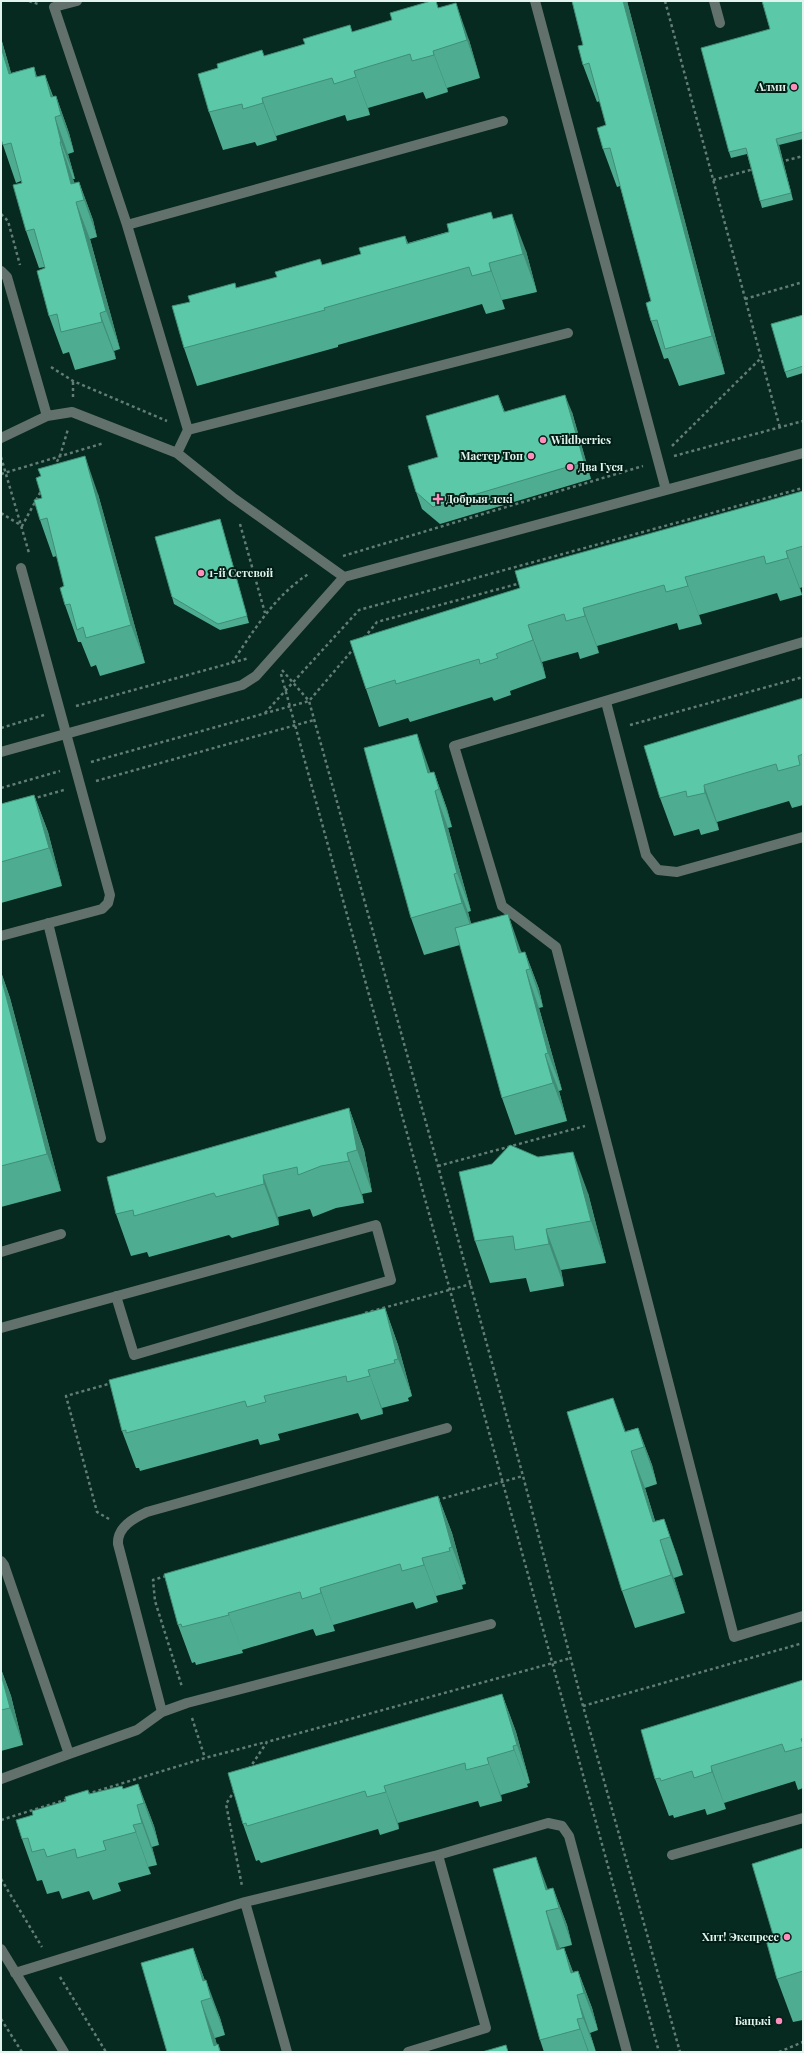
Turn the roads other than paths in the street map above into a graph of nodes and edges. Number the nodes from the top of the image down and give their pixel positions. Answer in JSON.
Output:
{"nodes":[{"id":1,"x":77,"y":1,"type":"edge"},
{"id":2,"x":535,"y":1,"type":"edge"},
{"id":3,"x":714,"y":1,"type":"edge"},
{"id":4,"x":720,"y":24,"type":"dead end"},
{"id":5,"x":503,"y":121,"type":"dead end"},
{"id":6,"x":127,"y":226,"type":"junction"},
{"id":7,"x":1,"y":271,"type":"edge"},
{"id":8,"x":568,"y":333,"type":"dead end"},
{"id":9,"x":47,"y":416,"type":"junction"},
{"id":10,"x":188,"y":430,"type":"junction"},
{"id":11,"x":1,"y":438,"type":"edge"},
{"id":12,"x":177,"y":453,"type":"junction"},
{"id":13,"x":803,"y":453,"type":"edge"},
{"id":14,"x":666,"y":490,"type":"junction"},
{"id":15,"x":21,"y":568,"type":"dead end"},
{"id":16,"x":344,"y":577,"type":"junction"},
{"id":17,"x":803,"y":642,"type":"edge"},
{"id":18,"x":606,"y":702,"type":"junction"},
{"id":19,"x":67,"y":734,"type":"junction"},
{"id":20,"x":1,"y":752,"type":"edge"},
{"id":21,"x":803,"y":837,"type":"edge"},
{"id":22,"x":48,"y":923,"type":"junction"},
{"id":23,"x":1,"y":936,"type":"edge"},
{"id":24,"x":101,"y":1138,"type":"dead end"},
{"id":25,"x":61,"y":1234,"type":"dead end"},
{"id":26,"x":1,"y":1252,"type":"edge"},
{"id":27,"x":116,"y":1296,"type":"junction"},
{"id":28,"x":1,"y":1328,"type":"edge"},
{"id":29,"x":447,"y":1428,"type":"dead end"},
{"id":30,"x":1,"y":1561,"type":"edge"},
{"id":31,"x":803,"y":1616,"type":"edge"},
{"id":32,"x":491,"y":1624,"type":"dead end"},
{"id":33,"x":162,"y":1712,"type":"junction"},
{"id":34,"x":70,"y":1754,"type":"junction"},
{"id":35,"x":1,"y":1779,"type":"edge"},
{"id":36,"x":803,"y":1818,"type":"edge"},
{"id":37,"x":438,"y":1855,"type":"junction"},
{"id":38,"x":672,"y":1855,"type":"dead end"},
{"id":39,"x":245,"y":1902,"type":"junction"},
{"id":40,"x":1,"y":1949,"type":"edge"},
{"id":41,"x":15,"y":1973,"type":"junction"},
{"id":42,"x":64,"y":2052,"type":"edge"},
{"id":43,"x":287,"y":2052,"type":"edge"},
{"id":44,"x":408,"y":2052,"type":"edge"},
{"id":45,"x":627,"y":2052,"type":"edge"}],
"edges":[{"from":1,"to":6,"type":"lane"},
{"from":2,"to":14,"type":"lane"},
{"from":3,"to":4,"type":"lane"},
{"from":5,"to":6,"type":"lane"},
{"from":6,"to":10,"type":"lane"},
{"from":7,"to":9,"type":"lane"},
{"from":8,"to":10,"type":"lane"},
{"from":9,"to":11,"type":"lane"},
{"from":9,"to":12,"type":"lane"},
{"from":10,"to":12,"type":"lane"},
{"from":12,"to":16,"type":"lane"},
{"from":13,"to":14,"type":"lane"},
{"from":14,"to":16,"type":"lane"},
{"from":15,"to":19,"type":"lane"},
{"from":16,"to":19,"type":"lane"},
{"from":17,"to":18,"type":"lane"},
{"from":18,"to":21,"type":"lane"},
{"from":18,"to":31,"type":"lane"},
{"from":19,"to":20,"type":"lane"},
{"from":19,"to":22,"type":"lane"},
{"from":22,"to":23,"type":"lane"},
{"from":22,"to":24,"type":"lane"},
{"from":25,"to":26,"type":"lane"},
{"from":27,"to":27,"type":"lane"},
{"from":27,"to":28,"type":"lane"},
{"from":29,"to":33,"type":"lane"},
{"from":30,"to":34,"type":"lane"},
{"from":32,"to":33,"type":"lane"},
{"from":33,"to":34,"type":"lane"},
{"from":34,"to":35,"type":"lane"},
{"from":36,"to":38,"type":"lane"},
{"from":37,"to":39,"type":"lane"},
{"from":37,"to":44,"type":"lane"},
{"from":37,"to":45,"type":"lane"},
{"from":39,"to":41,"type":"lane"},
{"from":39,"to":43,"type":"lane"},
{"from":40,"to":41,"type":"lane"},
{"from":41,"to":42,"type":"lane"}]}
